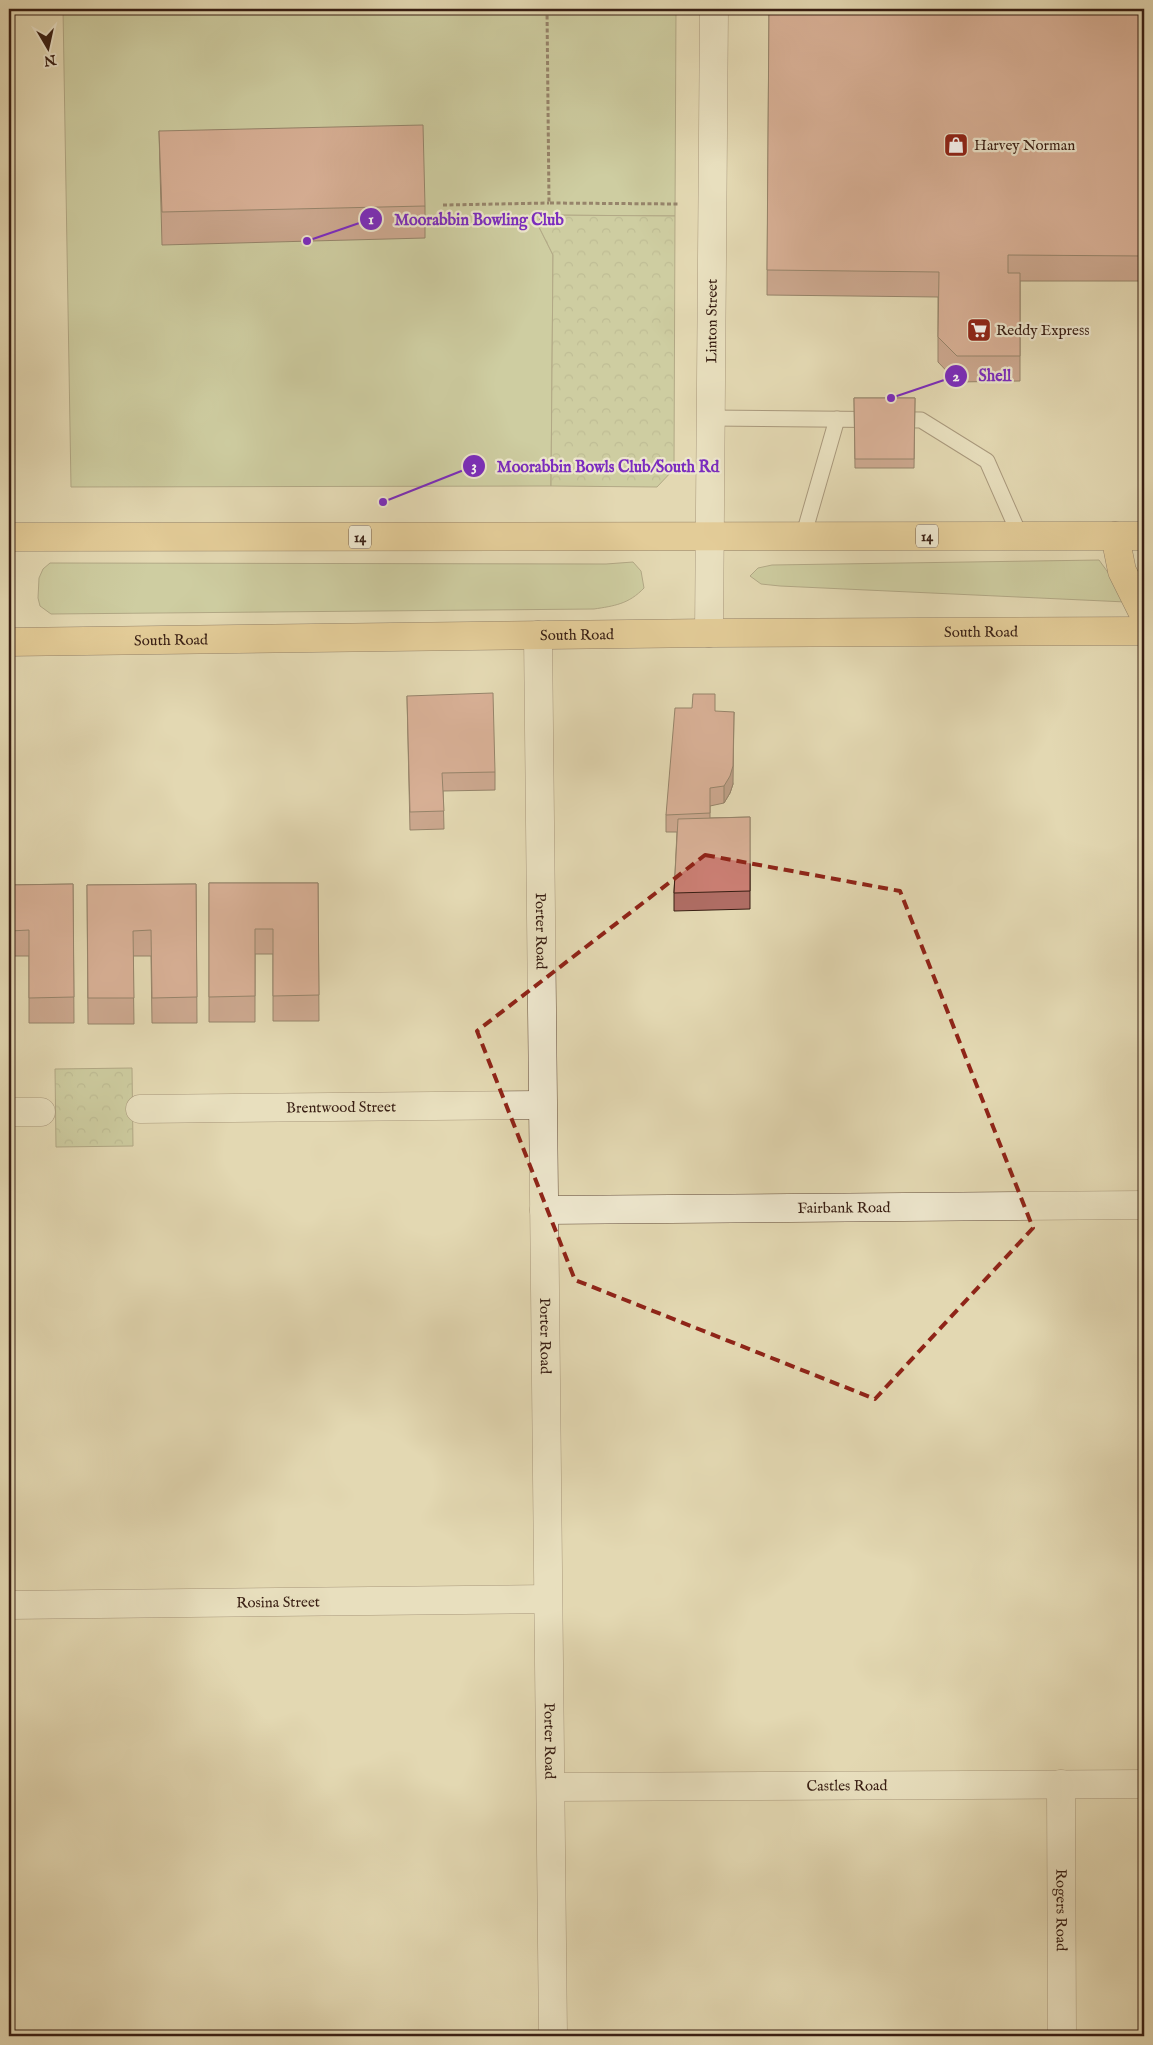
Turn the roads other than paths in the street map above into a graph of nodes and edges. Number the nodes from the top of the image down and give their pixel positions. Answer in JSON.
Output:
{"nodes":[{"id":1,"x":714,"y":9,"type":"edge"},
{"id":2,"x":711,"y":418,"type":"junction"},
{"id":3,"x":837,"y":419,"type":"junction"},
{"id":4,"x":1020,"y":536,"type":"junction"},
{"id":5,"x":1115,"y":536,"type":"junction"},
{"id":6,"x":1144,"y":536,"type":"edge"},
{"id":7,"x":710,"y":537,"type":"junction"},
{"id":8,"x":803,"y":537,"type":"junction"},
{"id":9,"x":9,"y":538,"type":"edge"},
{"id":10,"x":1144,"y":615,"type":"edge"},
{"id":11,"x":1144,"y":631,"type":"edge"},
{"id":12,"x":709,"y":633,"type":"junction"},
{"id":13,"x":538,"y":635,"type":"junction"},
{"id":14,"x":9,"y":642,"type":"edge"},
{"id":15,"x":542,"y":1105,"type":"junction"},
{"id":16,"x":140,"y":1109,"type":"dead end"},
{"id":17,"x":9,"y":1112,"type":"edge"},
{"id":18,"x":41,"y":1112,"type":"dead end"},
{"id":19,"x":1144,"y":1205,"type":"edge"},
{"id":20,"x":544,"y":1210,"type":"junction"},
{"id":21,"x":547,"y":1599,"type":"junction"},
{"id":22,"x":9,"y":1604,"type":"edge"},
{"id":23,"x":1061,"y":1784,"type":"junction"},
{"id":24,"x":1144,"y":1784,"type":"edge"},
{"id":25,"x":551,"y":1788,"type":"junction"},
{"id":26,"x":553,"y":2036,"type":"edge"},
{"id":27,"x":1062,"y":2036,"type":"edge"}],
"edges":[{"from":1,"to":2,"type":"street","name":"Linton Street"},
{"from":2,"to":3,"type":"lane"},
{"from":2,"to":7,"type":"street","name":"Linton Street"},
{"from":3,"to":4,"type":"lane"},
{"from":3,"to":8,"type":"lane"},
{"from":4,"to":5,"type":"highway","number":"14"},
{"from":4,"to":8,"type":"highway","number":"14"},
{"from":5,"to":6,"type":"highway","number":"14"},
{"from":5,"to":10,"type":"highway"},
{"from":7,"to":8,"type":"highway","number":"14"},
{"from":7,"to":9,"type":"highway","number":"14"},
{"from":7,"to":12,"type":"street","name":"Linton Street"},
{"from":11,"to":12,"type":"highway","name":"South Road"},
{"from":12,"to":13,"type":"highway","name":"South Road"},
{"from":13,"to":14,"type":"highway","name":"South Road"},
{"from":13,"to":15,"type":"street","name":"Porter Road"},
{"from":15,"to":16,"type":"street","name":"Brentwood Street"},
{"from":15,"to":20,"type":"street","name":"Porter Road"},
{"from":17,"to":18,"type":"street"},
{"from":19,"to":20,"type":"street","name":"Fairbank Road"},
{"from":20,"to":21,"type":"street","name":"Porter Road"},
{"from":21,"to":22,"type":"street","name":"Rosina Street"},
{"from":21,"to":25,"type":"street","name":"Porter Road"},
{"from":23,"to":24,"type":"street","name":"Castles Road"},
{"from":23,"to":25,"type":"street","name":"Castles Road"},
{"from":23,"to":27,"type":"street","name":"Rogers Road"},
{"from":25,"to":26,"type":"street","name":"Porter Road"}]}
